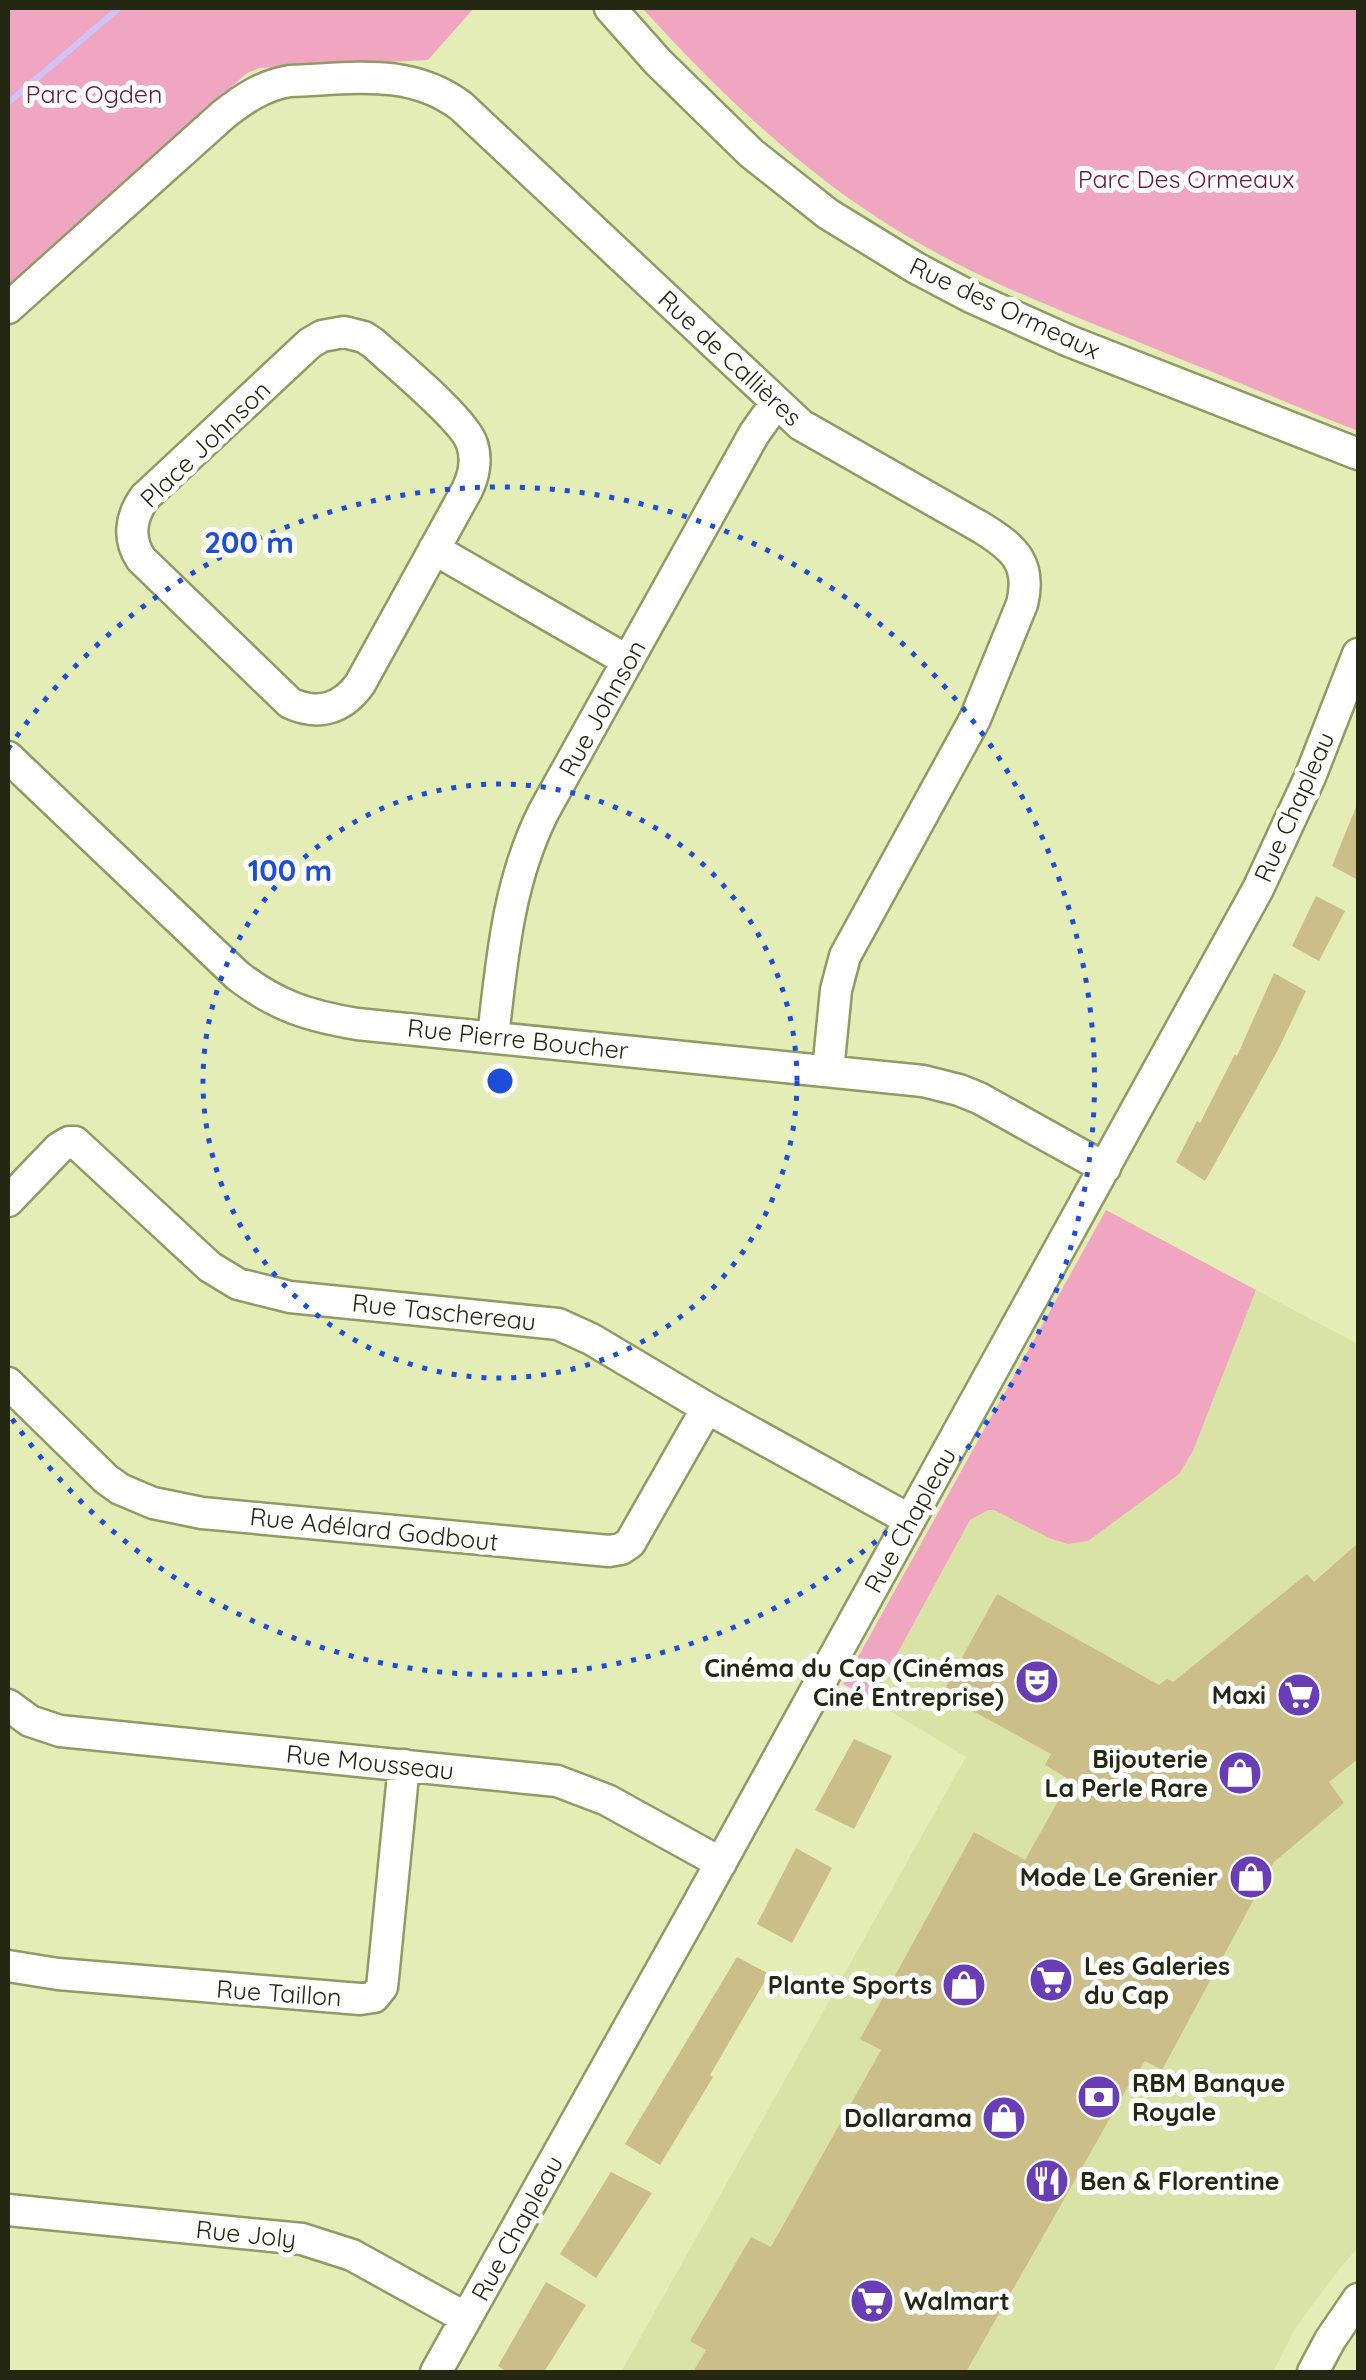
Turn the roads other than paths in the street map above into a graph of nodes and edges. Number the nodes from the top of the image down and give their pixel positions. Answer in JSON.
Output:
{"nodes":[{"id":1,"x":610,"y":8,"type":"edge"},
{"id":2,"x":8,"y":308,"type":"edge"},
{"id":3,"x":776,"y":403,"type":"junction"},
{"id":4,"x":1358,"y":454,"type":"edge"},
{"id":5,"x":434,"y":549,"type":"junction"},
{"id":6,"x":1358,"y":654,"type":"edge"},
{"id":7,"x":628,"y":661,"type":"junction"},
{"id":8,"x":8,"y":757,"type":"edge"},
{"id":9,"x":494,"y":1037,"type":"junction"},
{"id":10,"x":828,"y":1070,"type":"junction"},
{"id":11,"x":1105,"y":1168,"type":"junction"},
{"id":12,"x":8,"y":1201,"type":"edge"},
{"id":13,"x":8,"y":1383,"type":"edge"},
{"id":14,"x":707,"y":1408,"type":"junction"},
{"id":15,"x":910,"y":1520,"type":"junction"},
{"id":16,"x":8,"y":1705,"type":"edge"},
{"id":17,"x":404,"y":1765,"type":"junction"},
{"id":18,"x":721,"y":1863,"type":"junction"},
{"id":19,"x":8,"y":1966,"type":"edge"},
{"id":20,"x":8,"y":2210,"type":"edge"},
{"id":21,"x":1358,"y":2298,"type":"edge"},
{"id":22,"x":466,"y":2318,"type":"junction"},
{"id":23,"x":436,"y":2372,"type":"edge"},
{"id":24,"x":1313,"y":2372,"type":"edge"}],
"edges":[{"from":1,"to":4,"type":"street","name":"Rue des Ormeaux"},
{"from":2,"to":3,"type":"street","name":"Rue de Callières"},
{"from":3,"to":7,"type":"street","name":"Rue Johnson"},
{"from":3,"to":10,"type":"street","name":"Rue de Callières"},
{"from":5,"to":5,"type":"street","name":"Place Johnson"},
{"from":5,"to":7,"type":"street"},
{"from":6,"to":11,"type":"street","name":"Rue Chapleau"},
{"from":7,"to":9,"type":"street","name":"Rue Johnson"},
{"from":8,"to":9,"type":"street","name":"Rue Pierre Boucher"},
{"from":9,"to":10,"type":"street","name":"Rue Pierre Boucher"},
{"from":10,"to":11,"type":"street","name":"Rue Pierre Boucher"},
{"from":11,"to":15,"type":"street","name":"Rue Chapleau"},
{"from":12,"to":14,"type":"street","name":"Rue Taschereau"},
{"from":13,"to":14,"type":"street","name":"Rue Adélard Godbout"},
{"from":14,"to":15,"type":"street","name":"Rue Taschereau"},
{"from":15,"to":18,"type":"street","name":"Rue Chapleau"},
{"from":16,"to":17,"type":"street","name":"Rue Mousseau"},
{"from":17,"to":18,"type":"street","name":"Rue Mousseau"},
{"from":17,"to":19,"type":"street","name":"Rue Taillon"},
{"from":18,"to":22,"type":"street","name":"Rue Chapleau"},
{"from":20,"to":22,"type":"street","name":"Rue Joly"},
{"from":21,"to":24,"type":"street"},
{"from":22,"to":23,"type":"street","name":"Rue Chapleau"}]}
